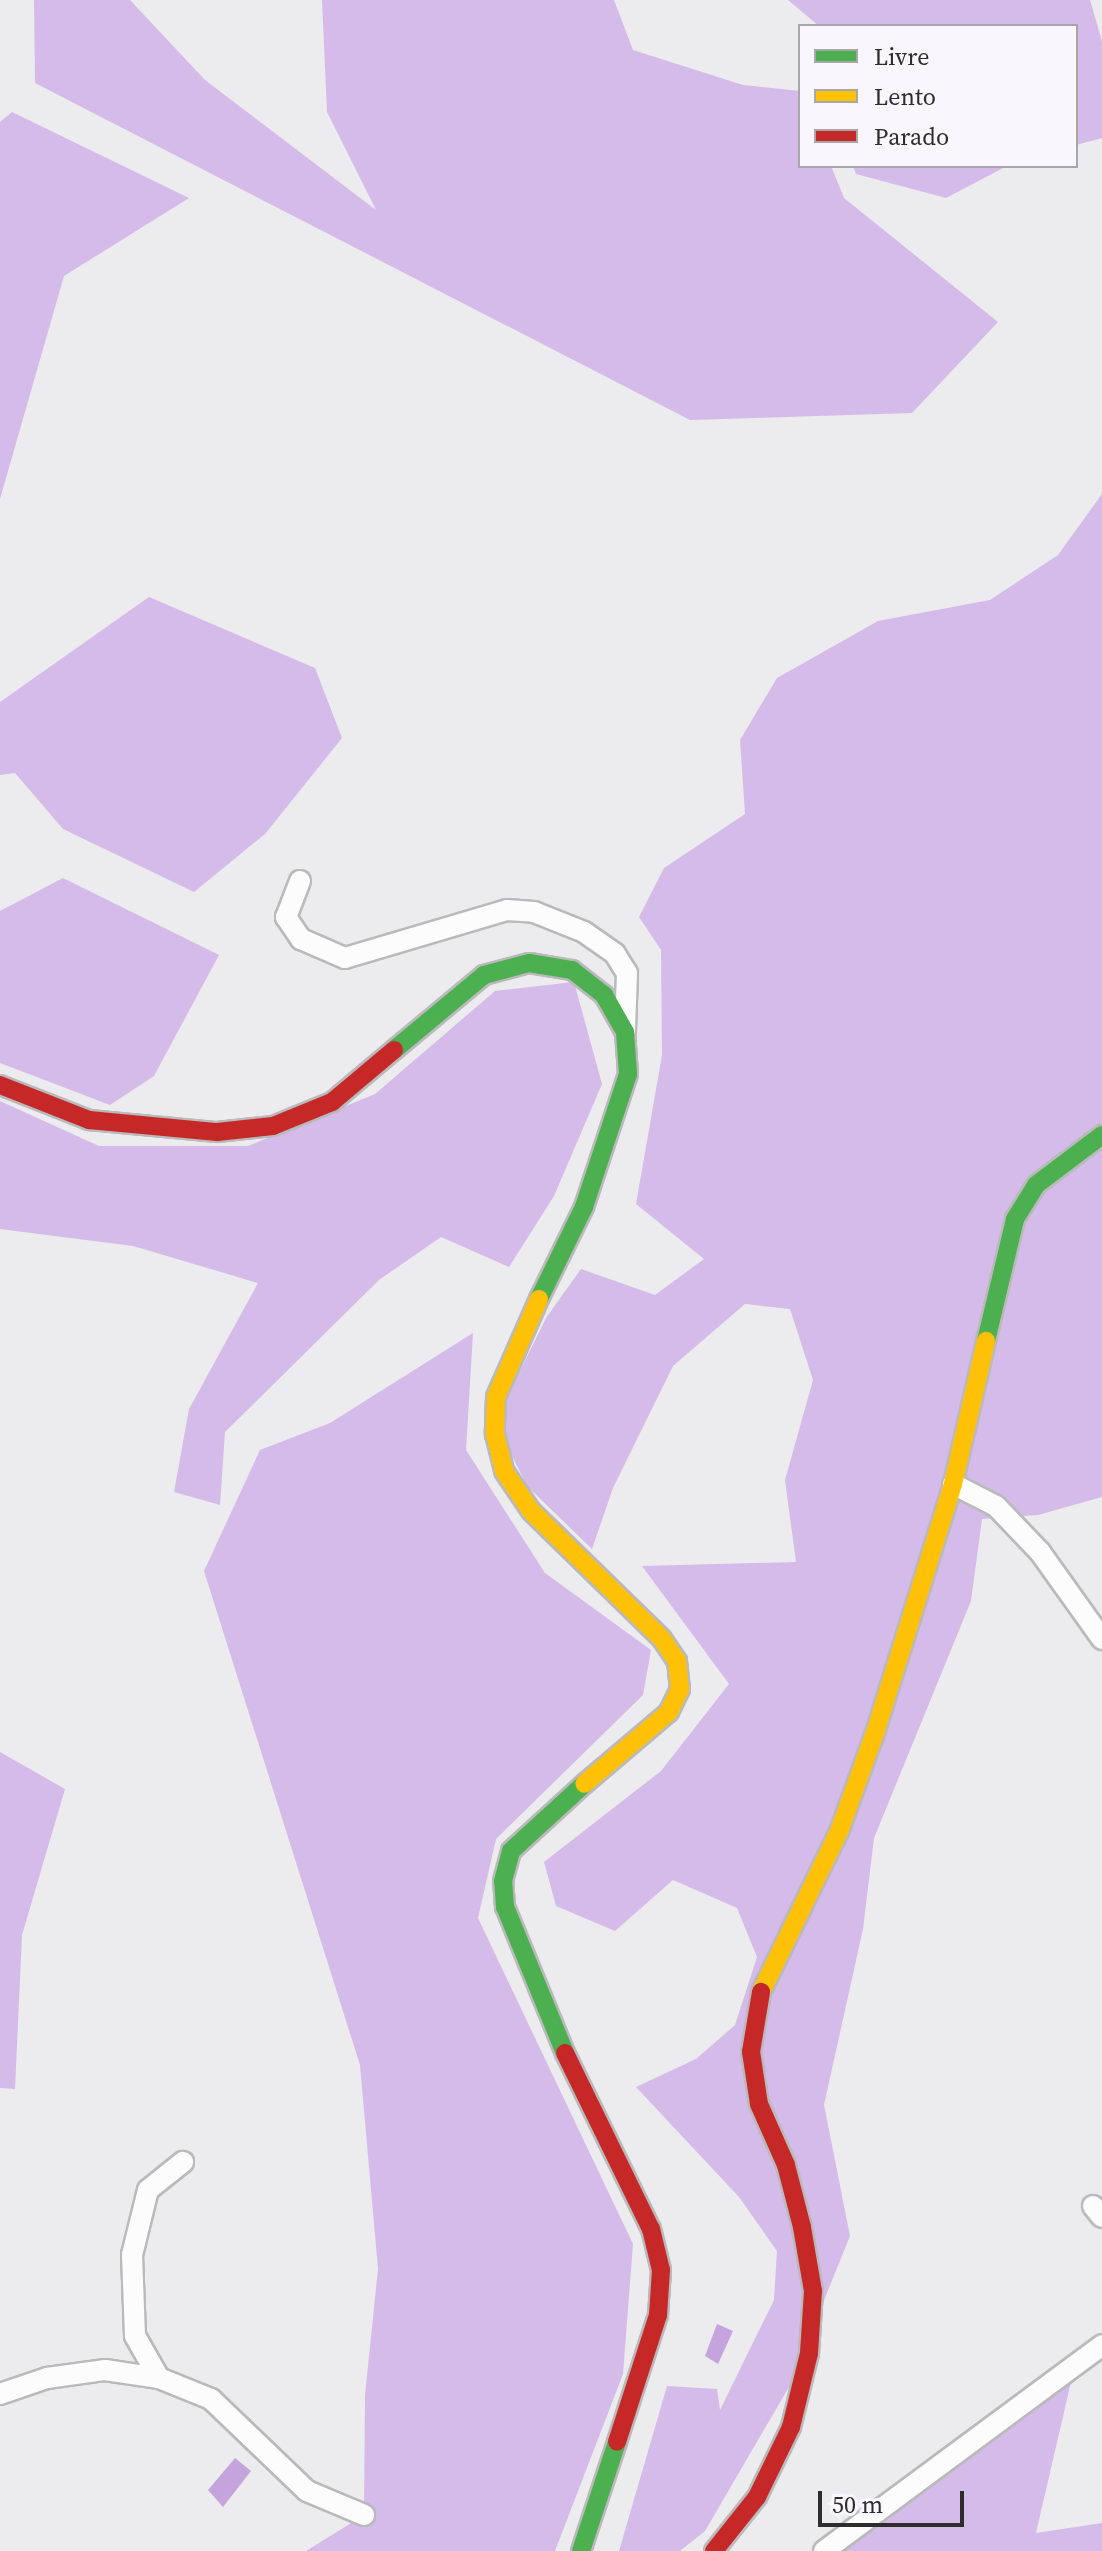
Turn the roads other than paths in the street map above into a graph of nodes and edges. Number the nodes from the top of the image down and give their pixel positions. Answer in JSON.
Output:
{"nodes":[{"id":1,"x":300,"y":881,"type":"dead end"},
{"id":2,"x":625,"y":1032,"type":"junction"},
{"id":3,"x":0,"y":1085,"type":"edge"},
{"id":4,"x":1102,"y":1135,"type":"edge"},
{"id":5,"x":953,"y":1484,"type":"junction"},
{"id":6,"x":1102,"y":1639,"type":"edge"},
{"id":7,"x":183,"y":2162,"type":"dead end"},
{"id":8,"x":1102,"y":2345,"type":"edge"},
{"id":9,"x":159,"y":2378,"type":"junction"},
{"id":10,"x":0,"y":2394,"type":"edge"},
{"id":11,"x":364,"y":2515,"type":"dead end"},
{"id":12,"x":581,"y":2551,"type":"edge"},
{"id":13,"x":714,"y":2551,"type":"edge"},
{"id":14,"x":824,"y":2551,"type":"edge"}],
"edges":[{"from":1,"to":2,"type":"street"},
{"from":2,"to":3,"type":"main road"},
{"from":2,"to":12,"type":"main road"},
{"from":4,"to":5,"type":"main road"},
{"from":5,"to":6,"type":"street"},
{"from":5,"to":13,"type":"main road"},
{"from":7,"to":9,"type":"street"},
{"from":8,"to":14,"type":"street"},
{"from":9,"to":10,"type":"street"},
{"from":9,"to":11,"type":"street"}]}
